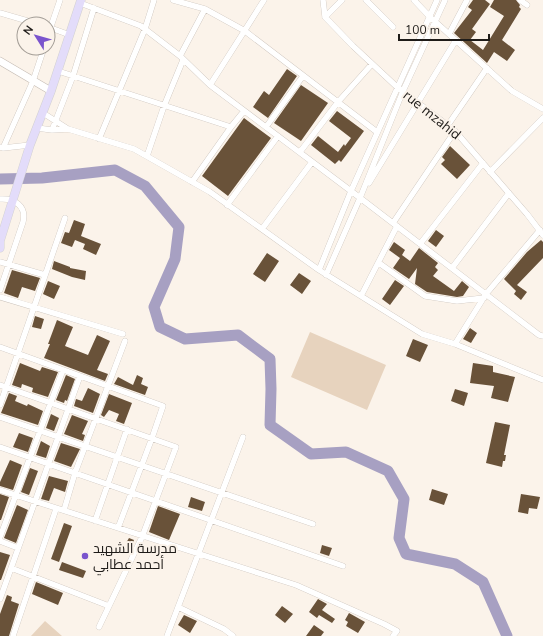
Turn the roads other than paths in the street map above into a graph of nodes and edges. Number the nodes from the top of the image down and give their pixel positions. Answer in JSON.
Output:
{"nodes":[{"id":1,"x":60,"y":0,"type":"edge"},
{"id":2,"x":154,"y":0,"type":"edge"},
{"id":3,"x":172,"y":0,"type":"edge"},
{"id":4,"x":264,"y":0,"type":"edge"},
{"id":5,"x":323,"y":0,"type":"edge"},
{"id":6,"x":342,"y":0,"type":"edge"},
{"id":7,"x":366,"y":0,"type":"edge"},
{"id":8,"x":414,"y":0,"type":"edge"},
{"id":9,"x":437,"y":0,"type":"edge"},
{"id":10,"x":445,"y":0,"type":"edge"},
{"id":11,"x":467,"y":0,"type":"edge"},
{"id":12,"x":520,"y":0,"type":"edge"},
{"id":13,"x":81,"y":2,"type":"edge"},
{"id":14,"x":527,"y":5,"type":"dead end"},
{"id":15,"x":94,"y":8,"type":"junction"},
{"id":16,"x":205,"y":9,"type":"junction"},
{"id":17,"x":0,"y":14,"type":"edge"},
{"id":18,"x":53,"y":16,"type":"edge"},
{"id":19,"x":324,"y":17,"type":"junction"},
{"id":20,"x":430,"y":17,"type":"junction"},
{"id":21,"x":16,"y":18,"type":"edge"},
{"id":22,"x":436,"y":22,"type":"junction"},
{"id":23,"x":393,"y":27,"type":"dead end"},
{"id":24,"x":145,"y":29,"type":"junction"},
{"id":25,"x":56,"y":30,"type":"edge"},
{"id":26,"x":245,"y":31,"type":"junction"},
{"id":27,"x":449,"y":34,"type":"junction"},
{"id":28,"x":70,"y":35,"type":"junction"},
{"id":29,"x":456,"y":40,"type":"junction"},
{"id":30,"x":41,"y":56,"type":"edge"},
{"id":31,"x":181,"y":58,"type":"junction"},
{"id":32,"x":0,"y":62,"type":"edge"},
{"id":33,"x":372,"y":64,"type":"junction"},
{"id":34,"x":487,"y":68,"type":"junction"},
{"id":35,"x":58,"y":71,"type":"junction"},
{"id":36,"x":73,"y":76,"type":"junction"},
{"id":37,"x":303,"y":76,"type":"junction"},
{"id":38,"x":33,"y":81,"type":"junction"},
{"id":39,"x":210,"y":85,"type":"junction"},
{"id":40,"x":397,"y":87,"type":"junction"},
{"id":41,"x":51,"y":91,"type":"junction"},
{"id":42,"x":120,"y":91,"type":"junction"},
{"id":43,"x":403,"y":91,"type":"junction"},
{"id":44,"x":338,"y":102,"type":"junction"},
{"id":45,"x":418,"y":103,"type":"junction"},
{"id":46,"x":164,"y":106,"type":"junction"},
{"id":47,"x":543,"y":109,"type":"edge"},
{"id":48,"x":244,"y":111,"type":"junction"},
{"id":49,"x":43,"y":113,"type":"junction"},
{"id":50,"x":543,"y":118,"type":"edge"},
{"id":51,"x":56,"y":121,"type":"junction"},
{"id":52,"x":448,"y":126,"type":"junction"},
{"id":53,"x":231,"y":127,"type":"junction"},
{"id":54,"x":266,"y":127,"type":"junction"},
{"id":55,"x":37,"y":128,"type":"junction"},
{"id":56,"x":68,"y":129,"type":"junction"},
{"id":57,"x":52,"y":130,"type":"junction"},
{"id":58,"x":455,"y":131,"type":"junction"},
{"id":59,"x":377,"y":132,"type":"junction"},
{"id":60,"x":278,"y":136,"type":"junction"},
{"id":61,"x":99,"y":139,"type":"junction"},
{"id":62,"x":30,"y":145,"type":"junction"},
{"id":63,"x":2,"y":148,"type":"edge"},
{"id":64,"x":300,"y":152,"type":"junction"},
{"id":65,"x":147,"y":156,"type":"junction"},
{"id":66,"x":312,"y":162,"type":"junction"},
{"id":67,"x":483,"y":163,"type":"junction"},
{"id":68,"x":490,"y":172,"type":"junction"},
{"id":69,"x":192,"y":182,"type":"junction"},
{"id":70,"x":351,"y":191,"type":"junction"},
{"id":71,"x":509,"y":193,"type":"junction"},
{"id":72,"x":0,"y":198,"type":"edge"},
{"id":73,"x":360,"y":198,"type":"junction"},
{"id":74,"x":12,"y":200,"type":"junction"},
{"id":75,"x":228,"y":205,"type":"junction"},
{"id":76,"x":65,"y":218,"type":"dead end"},
{"id":77,"x":395,"y":225,"type":"junction"},
{"id":78,"x":262,"y":229,"type":"junction"},
{"id":79,"x":541,"y":232,"type":"edge"},
{"id":80,"x":0,"y":241,"type":"edge"},
{"id":81,"x":420,"y":244,"type":"junction"},
{"id":82,"x":0,"y":248,"type":"edge"},
{"id":83,"x":0,"y":262,"type":"edge"},
{"id":84,"x":379,"y":263,"type":"junction"},
{"id":85,"x":9,"y":264,"type":"junction"},
{"id":86,"x":452,"y":268,"type":"junction"},
{"id":87,"x":319,"y":270,"type":"junction"},
{"id":88,"x":45,"y":275,"type":"junction"},
{"id":89,"x":326,"y":275,"type":"junction"},
{"id":90,"x":0,"y":290,"type":"edge"},
{"id":91,"x":361,"y":296,"type":"junction"},
{"id":92,"x":485,"y":296,"type":"junction"},
{"id":93,"x":0,"y":297,"type":"edge"},
{"id":94,"x":34,"y":308,"type":"junction"},
{"id":95,"x":543,"y":336,"type":"edge"},
{"id":96,"x":455,"y":344,"type":"junction"},
{"id":97,"x":0,"y":347,"type":"edge"},
{"id":98,"x":18,"y":353,"type":"junction"},
{"id":99,"x":63,"y":370,"type":"junction"},
{"id":100,"x":80,"y":376,"type":"junction"},
{"id":101,"x":543,"y":380,"type":"edge"},
{"id":102,"x":3,"y":386,"type":"edge"},
{"id":103,"x":107,"y":386,"type":"junction"},
{"id":104,"x":50,"y":403,"type":"junction"},
{"id":105,"x":0,"y":405,"type":"edge"},
{"id":106,"x":68,"y":409,"type":"junction"},
{"id":107,"x":0,"y":417,"type":"edge"},
{"id":108,"x":95,"y":418,"type":"junction"},
{"id":109,"x":127,"y":429,"type":"junction"},
{"id":110,"x":40,"y":430,"type":"junction"},
{"id":111,"x":58,"y":437,"type":"junction"},
{"id":112,"x":243,"y":437,"type":"dead end"},
{"id":113,"x":152,"y":438,"type":"junction"},
{"id":114,"x":85,"y":446,"type":"junction"},
{"id":115,"x":0,"y":448,"type":"edge"},
{"id":116,"x":117,"y":457,"type":"junction"},
{"id":117,"x":29,"y":458,"type":"junction"},
{"id":118,"x":48,"y":464,"type":"junction"},
{"id":119,"x":142,"y":465,"type":"junction"},
{"id":120,"x":75,"y":473,"type":"junction"},
{"id":121,"x":165,"y":474,"type":"junction"},
{"id":122,"x":107,"y":484,"type":"junction"},
{"id":123,"x":0,"y":490,"type":"edge"},
{"id":124,"x":131,"y":493,"type":"junction"},
{"id":125,"x":222,"y":493,"type":"junction"},
{"id":126,"x":16,"y":495,"type":"junction"},
{"id":127,"x":35,"y":501,"type":"junction"},
{"id":128,"x":155,"y":501,"type":"junction"},
{"id":129,"x":56,"y":508,"type":"junction"},
{"id":130,"x":64,"y":510,"type":"junction"},
{"id":131,"x":95,"y":520,"type":"junction"},
{"id":132,"x":211,"y":520,"type":"junction"},
{"id":133,"x":313,"y":524,"type":"dead end"},
{"id":134,"x":118,"y":528,"type":"junction"},
{"id":135,"x":142,"y":536,"type":"junction"},
{"id":136,"x":0,"y":537,"type":"edge"},
{"id":137,"x":0,"y":541,"type":"edge"},
{"id":138,"x":18,"y":548,"type":"junction"},
{"id":139,"x":198,"y":554,"type":"junction"},
{"id":140,"x":343,"y":566,"type":"dead end"},
{"id":141,"x":11,"y":568,"type":"junction"},
{"id":142,"x":33,"y":577,"type":"junction"},
{"id":143,"x":0,"y":598,"type":"edge"},
{"id":144,"x":109,"y":606,"type":"junction"},
{"id":145,"x":178,"y":607,"type":"junction"},
{"id":146,"x":99,"y":627,"type":"dead end"},
{"id":147,"x":13,"y":636,"type":"edge"},
{"id":148,"x":167,"y":636,"type":"edge"},
{"id":149,"x":233,"y":636,"type":"edge"},
{"id":150,"x":393,"y":636,"type":"edge"}],
"edges":[{"from":1,"to":18,"type":"street"},
{"from":2,"to":24,"type":"street"},
{"from":3,"to":16,"type":"street"},
{"from":4,"to":26,"type":"street"},
{"from":5,"to":19,"type":"street"},
{"from":6,"to":19,"type":"street"},
{"from":7,"to":23,"type":"street"},
{"from":8,"to":20,"type":"street"},
{"from":9,"to":20,"type":"street"},
{"from":10,"to":22,"type":"street"},
{"from":11,"to":27,"type":"street"},
{"from":12,"to":14,"type":"street"},
{"from":13,"to":15,"type":"street"},
{"from":13,"to":28,"type":"main road"},
{"from":15,"to":24,"type":"street"},
{"from":15,"to":36,"type":"street"},
{"from":16,"to":26,"type":"street"},
{"from":16,"to":31,"type":"street"},
{"from":17,"to":21,"type":"street"},
{"from":19,"to":33,"type":"street","name":"rue mzahid"},
{"from":20,"to":22,"type":"street"},
{"from":20,"to":40,"type":"street"},
{"from":22,"to":27,"type":"street"},
{"from":22,"to":43,"type":"street"},
{"from":24,"to":31,"type":"street"},
{"from":24,"to":42,"type":"street"},
{"from":25,"to":28,"type":"street"},
{"from":26,"to":37,"type":"street"},
{"from":26,"to":39,"type":"street"},
{"from":27,"to":29,"type":"street"},
{"from":28,"to":35,"type":"main road"},
{"from":29,"to":34,"type":"street"},
{"from":29,"to":45,"type":"street"},
{"from":30,"to":38,"type":"street"},
{"from":31,"to":39,"type":"street"},
{"from":31,"to":46,"type":"street"},
{"from":32,"to":38,"type":"street"},
{"from":33,"to":40,"type":"street","name":"rue mzahid"},
{"from":33,"to":44,"type":"street"},
{"from":34,"to":47,"type":"street"},
{"from":34,"to":52,"type":"street"},
{"from":35,"to":36,"type":"street"},
{"from":35,"to":41,"type":"main road"},
{"from":36,"to":42,"type":"street"},
{"from":36,"to":51,"type":"street"},
{"from":37,"to":44,"type":"street"},
{"from":37,"to":54,"type":"street"},
{"from":38,"to":41,"type":"street"},
{"from":38,"to":63,"type":"street"},
{"from":39,"to":48,"type":"street"},
{"from":40,"to":43,"type":"street","name":"rue mzahid"},
{"from":40,"to":59,"type":"street"},
{"from":41,"to":49,"type":"main road"},
{"from":42,"to":46,"type":"street"},
{"from":42,"to":61,"type":"street"},
{"from":43,"to":45,"type":"street","name":"rue mzahid"},
{"from":43,"to":73,"type":"street"},
{"from":44,"to":59,"type":"street"},
{"from":44,"to":64,"type":"street"},
{"from":45,"to":52,"type":"street","name":"rue mzahid"},
{"from":45,"to":73,"type":"street"},
{"from":46,"to":53,"type":"street"},
{"from":46,"to":65,"type":"street"},
{"from":48,"to":53,"type":"street"},
{"from":48,"to":54,"type":"street"},
{"from":49,"to":51,"type":"street"},
{"from":49,"to":55,"type":"main road"},
{"from":50,"to":68,"type":"street"},
{"from":51,"to":56,"type":"street"},
{"from":51,"to":57,"type":"street"},
{"from":52,"to":58,"type":"street","name":"rue mzahid"},
{"from":53,"to":69,"type":"street"},
{"from":54,"to":60,"type":"street"},
{"from":55,"to":57,"type":"street"},
{"from":55,"to":62,"type":"main road"},
{"from":56,"to":57,"type":"street"},
{"from":56,"to":61,"type":"street"},
{"from":58,"to":67,"type":"street","name":"rue mzahid"},
{"from":58,"to":77,"type":"street"},
{"from":59,"to":70,"type":"street"},
{"from":60,"to":64,"type":"street"},
{"from":60,"to":75,"type":"street"},
{"from":61,"to":65,"type":"street"},
{"from":62,"to":63,"type":"street"},
{"from":62,"to":74,"type":"main road"},
{"from":64,"to":66,"type":"street"},
{"from":65,"to":69,"type":"street"},
{"from":66,"to":70,"type":"street"},
{"from":66,"to":78,"type":"street"},
{"from":67,"to":68,"type":"street","name":"rue mzahid"},
{"from":67,"to":81,"type":"street"},
{"from":68,"to":71,"type":"street","name":"rue mzahid"},
{"from":69,"to":75,"type":"street"},
{"from":70,"to":73,"type":"street"},
{"from":70,"to":87,"type":"street"},
{"from":71,"to":79,"type":"street","name":"rue mzahid"},
{"from":71,"to":86,"type":"street"},
{"from":72,"to":74,"type":"street"},
{"from":73,"to":77,"type":"street"},
{"from":73,"to":89,"type":"street"},
{"from":74,"to":80,"type":"main road"},
{"from":74,"to":85,"type":"street"},
{"from":75,"to":78,"type":"street"},
{"from":76,"to":88,"type":"street"},
{"from":77,"to":81,"type":"street"},
{"from":77,"to":84,"type":"street"},
{"from":78,"to":87,"type":"street"},
{"from":79,"to":92,"type":"street"},
{"from":80,"to":82,"type":"main road"},
{"from":81,"to":86,"type":"street"},
{"from":83,"to":85,"type":"street"},
{"from":84,"to":91,"type":"street"},
{"from":84,"to":92,"type":"street"},
{"from":85,"to":88,"type":"street"},
{"from":85,"to":90,"type":"street"},
{"from":86,"to":92,"type":"street"},
{"from":87,"to":89,"type":"street"},
{"from":88,"to":94,"type":"street"},
{"from":89,"to":91,"type":"street"},
{"from":91,"to":96,"type":"street"},
{"from":92,"to":95,"type":"street"},
{"from":92,"to":96,"type":"street"},
{"from":93,"to":94,"type":"street"},
{"from":94,"to":98,"type":"street"},
{"from":94,"to":103,"type":"street"},
{"from":96,"to":101,"type":"street"},
{"from":97,"to":98,"type":"street"},
{"from":98,"to":99,"type":"street"},
{"from":98,"to":102,"type":"street"},
{"from":99,"to":100,"type":"street"},
{"from":99,"to":104,"type":"street"},
{"from":100,"to":103,"type":"street"},
{"from":100,"to":106,"type":"street"},
{"from":102,"to":104,"type":"street"},
{"from":102,"to":105,"type":"street"},
{"from":103,"to":108,"type":"street"},
{"from":103,"to":113,"type":"street"},
{"from":104,"to":106,"type":"street"},
{"from":104,"to":110,"type":"street"},
{"from":106,"to":108,"type":"street"},
{"from":106,"to":111,"type":"street"},
{"from":107,"to":110,"type":"street"},
{"from":108,"to":109,"type":"street"},
{"from":108,"to":114,"type":"street"},
{"from":109,"to":113,"type":"street"},
{"from":109,"to":116,"type":"street"},
{"from":110,"to":111,"type":"street"},
{"from":110,"to":117,"type":"street"},
{"from":111,"to":114,"type":"street"},
{"from":111,"to":118,"type":"street"},
{"from":112,"to":125,"type":"street"},
{"from":113,"to":119,"type":"street"},
{"from":113,"to":121,"type":"street"},
{"from":114,"to":116,"type":"street"},
{"from":114,"to":120,"type":"street"},
{"from":115,"to":117,"type":"street"},
{"from":116,"to":119,"type":"street"},
{"from":116,"to":122,"type":"street"},
{"from":117,"to":118,"type":"street"},
{"from":117,"to":126,"type":"street"},
{"from":118,"to":120,"type":"street"},
{"from":118,"to":127,"type":"street"},
{"from":119,"to":121,"type":"street"},
{"from":119,"to":124,"type":"street"},
{"from":120,"to":122,"type":"street"},
{"from":120,"to":130,"type":"street"},
{"from":121,"to":125,"type":"street"},
{"from":121,"to":128,"type":"street"},
{"from":122,"to":124,"type":"street"},
{"from":122,"to":131,"type":"street"},
{"from":123,"to":126,"type":"street"},
{"from":124,"to":128,"type":"street"},
{"from":124,"to":134,"type":"street"},
{"from":125,"to":132,"type":"street"},
{"from":125,"to":133,"type":"street"},
{"from":126,"to":127,"type":"street"},
{"from":126,"to":136,"type":"street"},
{"from":127,"to":129,"type":"street"},
{"from":127,"to":138,"type":"street"},
{"from":128,"to":132,"type":"street"},
{"from":128,"to":135,"type":"street"},
{"from":129,"to":130,"type":"street"},
{"from":129,"to":142,"type":"street"},
{"from":130,"to":131,"type":"street"},
{"from":131,"to":134,"type":"street"},
{"from":132,"to":139,"type":"street"},
{"from":132,"to":140,"type":"street"},
{"from":134,"to":135,"type":"street"},
{"from":135,"to":139,"type":"street"},
{"from":135,"to":144,"type":"street"},
{"from":137,"to":138,"type":"street"},
{"from":138,"to":141,"type":"street"},
{"from":139,"to":145,"type":"street"},
{"from":139,"to":150,"type":"street"},
{"from":141,"to":142,"type":"street"},
{"from":141,"to":143,"type":"street"},
{"from":142,"to":144,"type":"street"},
{"from":142,"to":147,"type":"street"},
{"from":144,"to":146,"type":"street"},
{"from":145,"to":148,"type":"street"},
{"from":145,"to":149,"type":"street"}]}
